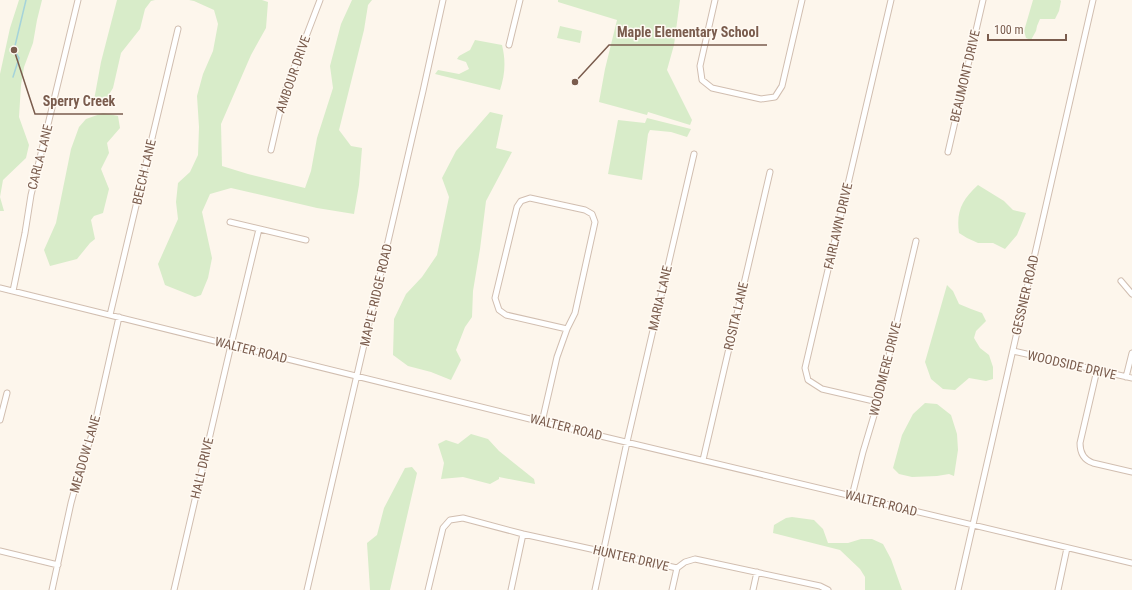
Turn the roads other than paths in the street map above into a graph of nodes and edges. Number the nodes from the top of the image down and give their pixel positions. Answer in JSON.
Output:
{"nodes":[{"id":1,"x":78,"y":0,"type":"edge"},
{"id":2,"x":320,"y":0,"type":"edge"},
{"id":3,"x":443,"y":0,"type":"edge"},
{"id":4,"x":520,"y":0,"type":"edge"},
{"id":5,"x":715,"y":0,"type":"edge"},
{"id":6,"x":802,"y":0,"type":"edge"},
{"id":7,"x":891,"y":0,"type":"edge"},
{"id":8,"x":983,"y":0,"type":"edge"},
{"id":9,"x":1093,"y":0,"type":"edge"},
{"id":10,"x":178,"y":29,"type":"dead end"},
{"id":11,"x":510,"y":45,"type":"dead end"},
{"id":12,"x":271,"y":150,"type":"dead end"},
{"id":13,"x":948,"y":152,"type":"dead end"},
{"id":14,"x":694,"y":154,"type":"dead end"},
{"id":15,"x":770,"y":172,"type":"dead end"},
{"id":16,"x":230,"y":222,"type":"dead end"},
{"id":17,"x":259,"y":228,"type":"junction"},
{"id":18,"x":306,"y":240,"type":"dead end"},
{"id":19,"x":916,"y":241,"type":"dead end"},
{"id":20,"x":1121,"y":281,"type":"dead end"},
{"id":21,"x":0,"y":288,"type":"edge"},
{"id":22,"x":13,"y":291,"type":"junction"},
{"id":23,"x":1132,"y":294,"type":"edge"},
{"id":24,"x":110,"y":315,"type":"junction"},
{"id":25,"x":119,"y":317,"type":"junction"},
{"id":26,"x":566,"y":329,"type":"junction"},
{"id":27,"x":231,"y":345,"type":"junction"},
{"id":28,"x":1013,"y":351,"type":"junction"},
{"id":29,"x":1132,"y":352,"type":"edge"},
{"id":30,"x":1097,"y":370,"type":"junction"},
{"id":31,"x":357,"y":376,"type":"junction"},
{"id":32,"x":1129,"y":378,"type":"edge"},
{"id":33,"x":7,"y":393,"type":"dead end"},
{"id":34,"x":878,"y":402,"type":"junction"},
{"id":35,"x":0,"y":420,"type":"edge"},
{"id":36,"x":542,"y":422,"type":"junction"},
{"id":37,"x":627,"y":442,"type":"junction"},
{"id":38,"x":702,"y":460,"type":"junction"},
{"id":39,"x":1132,"y":472,"type":"edge"},
{"id":40,"x":852,"y":496,"type":"junction"},
{"id":41,"x":972,"y":526,"type":"junction"},
{"id":42,"x":523,"y":534,"type":"junction"},
{"id":43,"x":1067,"y":548,"type":"junction"},
{"id":44,"x":0,"y":551,"type":"edge"},
{"id":45,"x":603,"y":551,"type":"junction"},
{"id":46,"x":1132,"y":563,"type":"edge"},
{"id":47,"x":58,"y":565,"type":"junction"},
{"id":48,"x":677,"y":568,"type":"junction"},
{"id":49,"x":757,"y":572,"type":"junction"},
{"id":50,"x":52,"y":590,"type":"edge"},
{"id":51,"x":174,"y":590,"type":"edge"},
{"id":52,"x":307,"y":590,"type":"edge"},
{"id":53,"x":428,"y":590,"type":"edge"},
{"id":54,"x":511,"y":590,"type":"edge"},
{"id":55,"x":595,"y":590,"type":"edge"},
{"id":56,"x":672,"y":590,"type":"edge"},
{"id":57,"x":753,"y":590,"type":"edge"},
{"id":58,"x":828,"y":590,"type":"edge"},
{"id":59,"x":958,"y":590,"type":"edge"},
{"id":60,"x":1058,"y":590,"type":"edge"}],
"edges":[{"from":1,"to":22,"type":"street","name":"CARLA LANE"},
{"from":2,"to":12,"type":"street","name":"AMBOUR DRIVE"},
{"from":3,"to":31,"type":"street","name":"MAPLE RIDGE ROAD"},
{"from":4,"to":11,"type":"street"},
{"from":5,"to":6,"type":"street"},
{"from":7,"to":34,"type":"street","name":"FAIRLAWN DRIVE"},
{"from":8,"to":13,"type":"street","name":"BEAUMONT DRIVE"},
{"from":9,"to":28,"type":"street","name":"GESSNER ROAD"},
{"from":10,"to":24,"type":"street","name":"BEECH LANE"},
{"from":14,"to":37,"type":"street","name":"MARIA LANE"},
{"from":15,"to":38,"type":"street","name":"ROSITA LANE"},
{"from":16,"to":17,"type":"street"},
{"from":17,"to":18,"type":"street"},
{"from":17,"to":27,"type":"street","name":"HALL DRIVE"},
{"from":19,"to":34,"type":"street","name":"WOODMERE DRIVE"},
{"from":20,"to":23,"type":"street"},
{"from":21,"to":22,"type":"street","name":"WALTER ROAD"},
{"from":22,"to":24,"type":"street","name":"WALTER ROAD"},
{"from":24,"to":25,"type":"street","name":"WALTER ROAD"},
{"from":25,"to":27,"type":"street","name":"WALTER ROAD"},
{"from":25,"to":47,"type":"street","name":"MEADOW LANE"},
{"from":26,"to":26,"type":"street"},
{"from":26,"to":36,"type":"street"},
{"from":27,"to":31,"type":"street","name":"WALTER ROAD"},
{"from":27,"to":51,"type":"street","name":"HALL DRIVE"},
{"from":28,"to":30,"type":"street","name":"WOODSIDE DRIVE"},
{"from":28,"to":41,"type":"street","name":"GESSNER ROAD"},
{"from":29,"to":32,"type":"street"},
{"from":30,"to":32,"type":"street","name":"WOODSIDE DRIVE"},
{"from":30,"to":39,"type":"street"},
{"from":31,"to":36,"type":"street","name":"WALTER ROAD"},
{"from":31,"to":52,"type":"street","name":"MAPLE RIDGE ROAD"},
{"from":33,"to":35,"type":"street"},
{"from":34,"to":40,"type":"street","name":"WOODMERE DRIVE"},
{"from":36,"to":37,"type":"street","name":"WALTER ROAD"},
{"from":37,"to":38,"type":"street","name":"WALTER ROAD"},
{"from":37,"to":45,"type":"street","name":"MARIA LANE"},
{"from":38,"to":40,"type":"street","name":"WALTER ROAD"},
{"from":40,"to":41,"type":"street","name":"WALTER ROAD"},
{"from":41,"to":43,"type":"street","name":"WALTER ROAD"},
{"from":41,"to":59,"type":"street","name":"GESSNER ROAD"},
{"from":42,"to":45,"type":"street","name":"HUNTER DRIVE"},
{"from":42,"to":53,"type":"street","name":"HUNTER DRIVE"},
{"from":42,"to":54,"type":"street"},
{"from":43,"to":46,"type":"street","name":"WALTER ROAD"},
{"from":43,"to":60,"type":"street"},
{"from":44,"to":47,"type":"street"},
{"from":45,"to":48,"type":"street","name":"HUNTER DRIVE"},
{"from":45,"to":55,"type":"street","name":"MARIA LANE"},
{"from":47,"to":50,"type":"street","name":"MEADOW LANE"},
{"from":48,"to":49,"type":"street","name":"HUNTER DRIVE"},
{"from":48,"to":56,"type":"street"},
{"from":49,"to":57,"type":"street"},
{"from":49,"to":58,"type":"street","name":"HUNTER DRIVE"}]}
